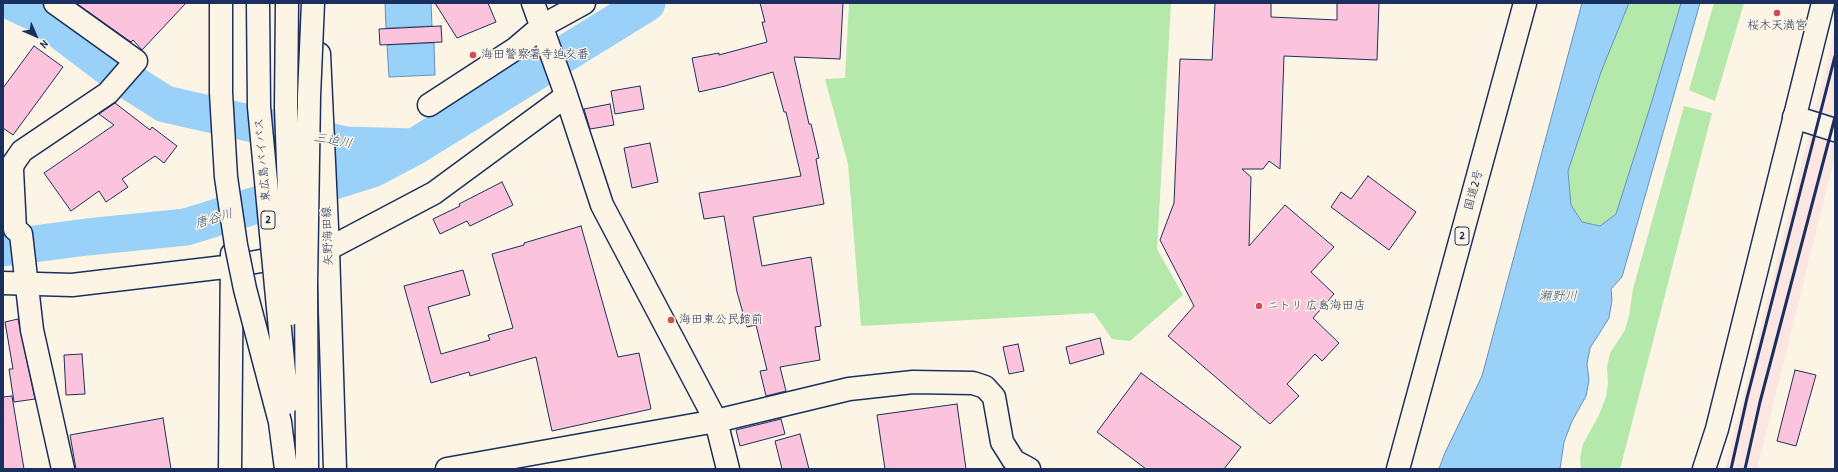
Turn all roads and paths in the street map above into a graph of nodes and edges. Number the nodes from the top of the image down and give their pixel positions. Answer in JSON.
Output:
{"nodes":[{"id":1,"x":55,"y":3,"type":"edge"},
{"id":2,"x":221,"y":3,"type":"edge"},
{"id":3,"x":232,"y":3,"type":"edge"},
{"id":4,"x":258,"y":3,"type":"edge"},
{"id":5,"x":288,"y":3,"type":"edge"},
{"id":6,"x":312,"y":3,"type":"edge"},
{"id":7,"x":318,"y":3,"type":"edge"},
{"id":8,"x":533,"y":3,"type":"edge"},
{"id":9,"x":584,"y":3,"type":"edge"},
{"id":10,"x":1525,"y":3,"type":"edge"},
{"id":11,"x":1823,"y":3,"type":"edge"},
{"id":12,"x":545,"y":34,"type":"junction"},
{"id":13,"x":564,"y":91,"type":"junction"},
{"id":14,"x":429,"y":105,"type":"dead end"},
{"id":15,"x":1794,"y":117,"type":"junction"},
{"id":16,"x":1835,"y":130,"type":"edge"},
{"id":17,"x":13,"y":232,"type":"edge"},
{"id":18,"x":328,"y":249,"type":"junction"},
{"id":19,"x":233,"y":266,"type":"junction"},
{"id":20,"x":3,"y":284,"type":"edge"},
{"id":21,"x":27,"y":284,"type":"junction"},
{"id":22,"x":716,"y":421,"type":"junction"},
{"id":23,"x":290,"y":436,"type":"junction"},
{"id":24,"x":454,"y":468,"type":"edge"},
{"id":25,"x":63,"y":469,"type":"edge"},
{"id":26,"x":230,"y":469,"type":"edge"},
{"id":27,"x":286,"y":469,"type":"edge"},
{"id":28,"x":293,"y":469,"type":"edge"},
{"id":29,"x":307,"y":469,"type":"edge"},
{"id":30,"x":335,"y":469,"type":"edge"},
{"id":31,"x":728,"y":469,"type":"edge"},
{"id":32,"x":1029,"y":469,"type":"edge"},
{"id":33,"x":1398,"y":469,"type":"edge"},
{"id":34,"x":1704,"y":469,"type":"edge"}],
"edges":[{"from":1,"to":17,"type":"main road"},
{"from":2,"to":27,"type":"main road","bridge":true},
{"from":3,"to":19,"type":"main road","bridge":true},
{"from":4,"to":23,"type":"main road","name":"東広島バイパス","number":"2","bridge":true},
{"from":5,"to":23,"type":"main road","name":"東広島バイパス","number":"2","bridge":true},
{"from":6,"to":29,"type":"main road","bridge":true},
{"from":7,"to":18,"type":"main road","name":"矢野海田線"},
{"from":8,"to":12,"type":"main road"},
{"from":9,"to":12,"type":"main road"},
{"from":10,"to":33,"type":"main road","name":"国道2号","number":"2"},
{"from":11,"to":15,"type":"main road"},
{"from":12,"to":13,"type":"main road"},
{"from":12,"to":14,"type":"main road"},
{"from":13,"to":18,"type":"main road"},
{"from":13,"to":22,"type":"main road"},
{"from":15,"to":16,"type":"main road"},
{"from":15,"to":34,"type":"main road"},
{"from":17,"to":21,"type":"main road"},
{"from":18,"to":19,"type":"main road"},
{"from":18,"to":30,"type":"main road","name":"矢野海田線"},
{"from":19,"to":21,"type":"main road"},
{"from":19,"to":26,"type":"main road"},
{"from":20,"to":21,"type":"main road"},
{"from":21,"to":25,"type":"main road"},
{"from":22,"to":24,"type":"main road"},
{"from":22,"to":31,"type":"main road"},
{"from":22,"to":32,"type":"main road"},
{"from":23,"to":28,"type":"main road","name":"東広島バイパス","number":"2"}]}
